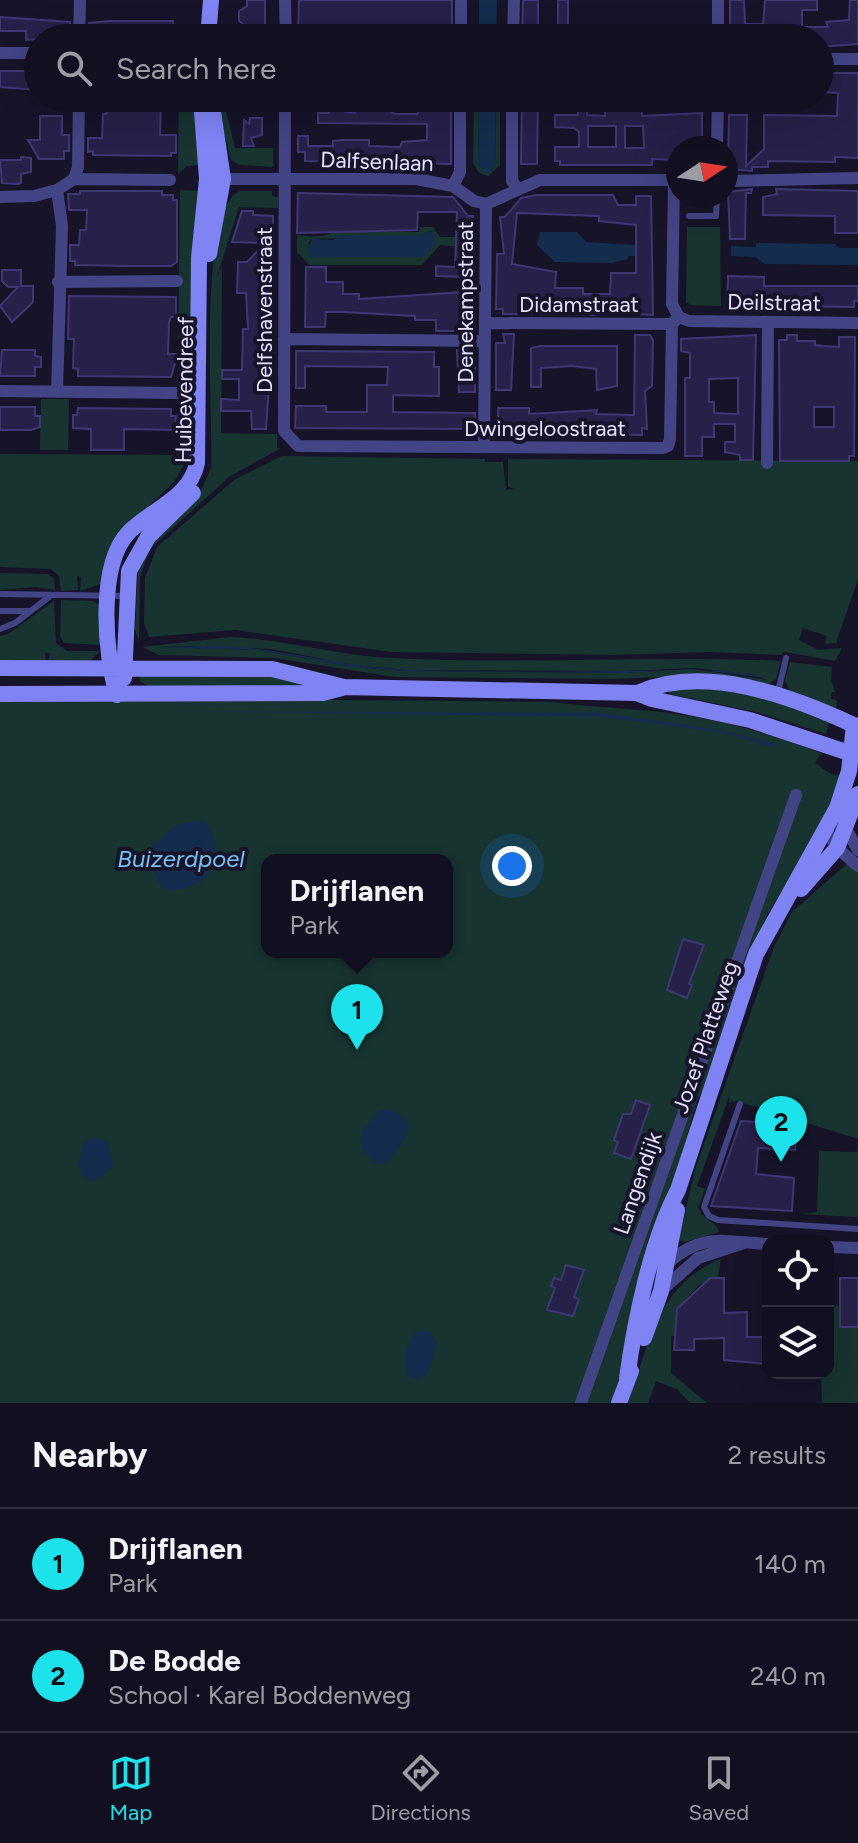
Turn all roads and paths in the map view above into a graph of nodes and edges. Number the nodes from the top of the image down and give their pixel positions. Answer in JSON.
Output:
{"nodes":[{"id":1,"x":80,"y":0,"type":"edge"},
{"id":2,"x":200,"y":0,"type":"edge"},
{"id":3,"x":211,"y":0,"type":"edge"},
{"id":4,"x":285,"y":0,"type":"edge"},
{"id":5,"x":461,"y":0,"type":"edge"},
{"id":6,"x":514,"y":0,"type":"edge"},
{"id":7,"x":718,"y":0,"type":"edge"},
{"id":8,"x":79,"y":24,"type":"edge"},
{"id":9,"x":201,"y":24,"type":"edge"},
{"id":10,"x":209,"y":24,"type":"edge"},
{"id":11,"x":286,"y":24,"type":"edge"},
{"id":12,"x":461,"y":24,"type":"edge"},
{"id":13,"x":513,"y":24,"type":"edge"},
{"id":14,"x":718,"y":24,"type":"edge"},
{"id":15,"x":0,"y":53,"type":"edge"},
{"id":16,"x":24,"y":53,"type":"edge"},
{"id":17,"x":834,"y":59,"type":"edge"},
{"id":18,"x":858,"y":59,"type":"edge"},
{"id":19,"x":79,"y":112,"type":"edge"},
{"id":20,"x":203,"y":112,"type":"edge"},
{"id":21,"x":212,"y":112,"type":"edge"},
{"id":22,"x":285,"y":112,"type":"edge"},
{"id":23,"x":460,"y":112,"type":"edge"},
{"id":24,"x":512,"y":112,"type":"edge"},
{"id":25,"x":718,"y":112,"type":"edge"},
{"id":26,"x":717,"y":136,"type":"edge"},
{"id":27,"x":284,"y":178,"type":"junction"},
{"id":28,"x":858,"y":178,"type":"edge"},
{"id":29,"x":74,"y":179,"type":"junction"},
{"id":30,"x":215,"y":179,"type":"junction"},
{"id":31,"x":170,"y":180,"type":"dead end"},
{"id":32,"x":666,"y":180,"type":"edge"},
{"id":33,"x":738,"y":181,"type":"edge"},
{"id":34,"x":453,"y":186,"type":"junction"},
{"id":35,"x":517,"y":188,"type":"junction"},
{"id":36,"x":57,"y":190,"type":"junction"},
{"id":37,"x":0,"y":197,"type":"edge"},
{"id":38,"x":486,"y":204,"type":"junction"},
{"id":39,"x":675,"y":208,"type":"edge"},
{"id":40,"x":716,"y":208,"type":"edge"},
{"id":41,"x":689,"y":216,"type":"dead end"},
{"id":42,"x":177,"y":281,"type":"dead end"},
{"id":43,"x":58,"y":282,"type":"junction"},
{"id":44,"x":680,"y":321,"type":"junction"},
{"id":45,"x":768,"y":322,"type":"junction"},
{"id":46,"x":486,"y":323,"type":"junction"},
{"id":47,"x":858,"y":323,"type":"edge"},
{"id":48,"x":284,"y":339,"type":"junction"},
{"id":49,"x":485,"y":341,"type":"junction"},
{"id":50,"x":0,"y":391,"type":"edge"},
{"id":51,"x":57,"y":392,"type":"junction"},
{"id":52,"x":177,"y":393,"type":"dead end"},
{"id":53,"x":290,"y":441,"type":"joint"},
{"id":54,"x":484,"y":447,"type":"junction"},
{"id":55,"x":767,"y":463,"type":"dead end"},
{"id":56,"x":0,"y":594,"type":"edge"},
{"id":57,"x":127,"y":596,"type":"junction"},
{"id":58,"x":49,"y":597,"type":"junction"},
{"id":59,"x":108,"y":597,"type":"junction"},
{"id":60,"x":0,"y":611,"type":"edge"},
{"id":61,"x":30,"y":611,"type":"junction"},
{"id":62,"x":0,"y":629,"type":"edge"},
{"id":63,"x":786,"y":658,"type":"dead end"},
{"id":64,"x":0,"y":668,"type":"edge"},
{"id":65,"x":56,"y":669,"type":"junction"},
{"id":66,"x":118,"y":670,"type":"junction"},
{"id":67,"x":344,"y":687,"type":"junction"},
{"id":68,"x":637,"y":693,"type":"junction"},
{"id":69,"x":0,"y":694,"type":"edge"},
{"id":70,"x":54,"y":694,"type":"junction"},
{"id":71,"x":117,"y":695,"type":"junction"},
{"id":72,"x":777,"y":696,"type":"junction"},
{"id":73,"x":857,"y":723,"type":"edge"},
{"id":74,"x":854,"y":755,"type":"edge"},
{"id":75,"x":858,"y":794,"type":"edge"},
{"id":76,"x":796,"y":795,"type":"dead end"},
{"id":77,"x":845,"y":827,"type":"junction"},
{"id":78,"x":827,"y":831,"type":"junction"},
{"id":79,"x":837,"y":848,"type":"junction"},
{"id":80,"x":858,"y":850,"type":"edge"},
{"id":81,"x":858,"y":866,"type":"edge"},
{"id":82,"x":786,"y":904,"type":"junction"},
{"id":83,"x":740,"y":1104,"type":"dead end"},
{"id":84,"x":678,"y":1190,"type":"junction"},
{"id":85,"x":725,"y":1220,"type":"junction"},
{"id":86,"x":858,"y":1229,"type":"edge"},
{"id":87,"x":725,"y":1243,"type":"junction"},
{"id":88,"x":762,"y":1244,"type":"edge"},
{"id":89,"x":834,"y":1247,"type":"edge"},
{"id":90,"x":858,"y":1248,"type":"edge"},
{"id":91,"x":667,"y":1264,"type":"junction"},
{"id":92,"x":654,"y":1288,"type":"junction"},
{"id":93,"x":581,"y":1403,"type":"edge"},
{"id":94,"x":619,"y":1403,"type":"edge"}],
"edges":[{"from":1,"to":8,"type":"street"},
{"from":2,"to":9,"type":"street"},
{"from":3,"to":10,"type":"street"},
{"from":4,"to":11,"type":"street"},
{"from":5,"to":12,"type":"street"},
{"from":6,"to":13,"type":"street"},
{"from":7,"to":14,"type":"street"},
{"from":15,"to":16,"type":"street"},
{"from":17,"to":18,"type":"street"},
{"from":19,"to":29,"type":"street"},
{"from":20,"to":30,"type":"street","name":"Huibevendreef"},
{"from":21,"to":30,"type":"street","name":"Huibevendreef"},
{"from":22,"to":27,"type":"street","name":"Delfshavenstraat"},
{"from":23,"to":34,"type":"street"},
{"from":24,"to":35,"type":"street"},
{"from":25,"to":26,"type":"street"},
{"from":27,"to":30,"type":"street","name":"Dalfsenlaan"},
{"from":27,"to":34,"type":"street","name":"Dalfsenlaan"},
{"from":27,"to":48,"type":"street","name":"Delfshavenstraat"},
{"from":28,"to":33,"type":"street"},
{"from":29,"to":31,"type":"street"},
{"from":29,"to":36,"type":"street"},
{"from":30,"to":57,"type":"street","name":"Huibevendreef"},
{"from":30,"to":59,"type":"street","name":"Huibevendreef"},
{"from":32,"to":35,"type":"street"},
{"from":34,"to":38,"type":"street","name":"Dalfsenlaan"},
{"from":35,"to":38,"type":"street"},
{"from":36,"to":37,"type":"street"},
{"from":36,"to":43,"type":"street"},
{"from":38,"to":46,"type":"street","name":"Denekampstraat"},
{"from":39,"to":44,"type":"street","name":"Dwingeloostraat"},
{"from":40,"to":41,"type":"lane"},
{"from":42,"to":43,"type":"street"},
{"from":43,"to":51,"type":"street"},
{"from":44,"to":45,"type":"street","name":"Deilstraat"},
{"from":44,"to":46,"type":"street","name":"Didamstraat"},
{"from":44,"to":54,"type":"street","name":"Dwingeloostraat"},
{"from":45,"to":47,"type":"street","name":"Deilstraat"},
{"from":45,"to":55,"type":"street"},
{"from":46,"to":49,"type":"street","name":"Denekampstraat"},
{"from":48,"to":49,"type":"street"},
{"from":48,"to":53,"type":"street","name":"Delfshavenstraat"},
{"from":49,"to":54,"type":"street","name":"Denekampstraat"},
{"from":50,"to":51,"type":"street"},
{"from":51,"to":52,"type":"street"},
{"from":53,"to":54,"type":"street","name":"Dwingeloostraat"},
{"from":56,"to":58,"type":"lane"},
{"from":57,"to":59,"type":"lane"},
{"from":57,"to":66,"type":"street","name":"Huibevendreef"},
{"from":58,"to":59,"type":"lane"},
{"from":58,"to":61,"type":"lane"},
{"from":59,"to":66,"type":"street","name":"Huibevendreef"},
{"from":60,"to":61,"type":"lane"},
{"from":61,"to":62,"type":"lane"},
{"from":63,"to":72,"type":"lane"},
{"from":64,"to":65,"type":"street"},
{"from":65,"to":66,"type":"street"},
{"from":65,"to":70,"type":"street"},
{"from":66,"to":67,"type":"street"},
{"from":66,"to":71,"type":"street","name":"Huibevendreef"},
{"from":67,"to":68,"type":"street"},
{"from":67,"to":71,"type":"street"},
{"from":68,"to":72,"type":"street"},
{"from":68,"to":74,"type":"street"},
{"from":69,"to":70,"type":"street"},
{"from":70,"to":71,"type":"street"},
{"from":72,"to":73,"type":"street"},
{"from":73,"to":74,"type":"street","name":"Jozef Platteweg"},
{"from":74,"to":78,"type":"street","name":"Jozef Platteweg"},
{"from":75,"to":77,"type":"street","name":"Jozef Platteweg"},
{"from":76,"to":93,"type":"street","name":"Langendijk"},
{"from":77,"to":79,"type":"street","name":"Jozef Platteweg"},
{"from":77,"to":80,"type":"street"},
{"from":78,"to":79,"type":"street"},
{"from":78,"to":82,"type":"street","name":"Jozef Platteweg"},
{"from":79,"to":81,"type":"street"},
{"from":79,"to":82,"type":"street","name":"Jozef Platteweg"},
{"from":82,"to":84,"type":"street","name":"Jozef Platteweg"},
{"from":83,"to":85,"type":"lane"},
{"from":84,"to":91,"type":"street","name":"Jozef Platteweg"},
{"from":84,"to":92,"type":"street","name":"Jozef Platteweg"},
{"from":85,"to":86,"type":"lane"},
{"from":85,"to":87,"type":"lane"},
{"from":87,"to":88,"type":"street"},
{"from":87,"to":91,"type":"street"},
{"from":87,"to":92,"type":"street"},
{"from":89,"to":90,"type":"street"},
{"from":91,"to":92,"type":"street","name":"Jozef Platteweg"},
{"from":92,"to":94,"type":"street"}]}
